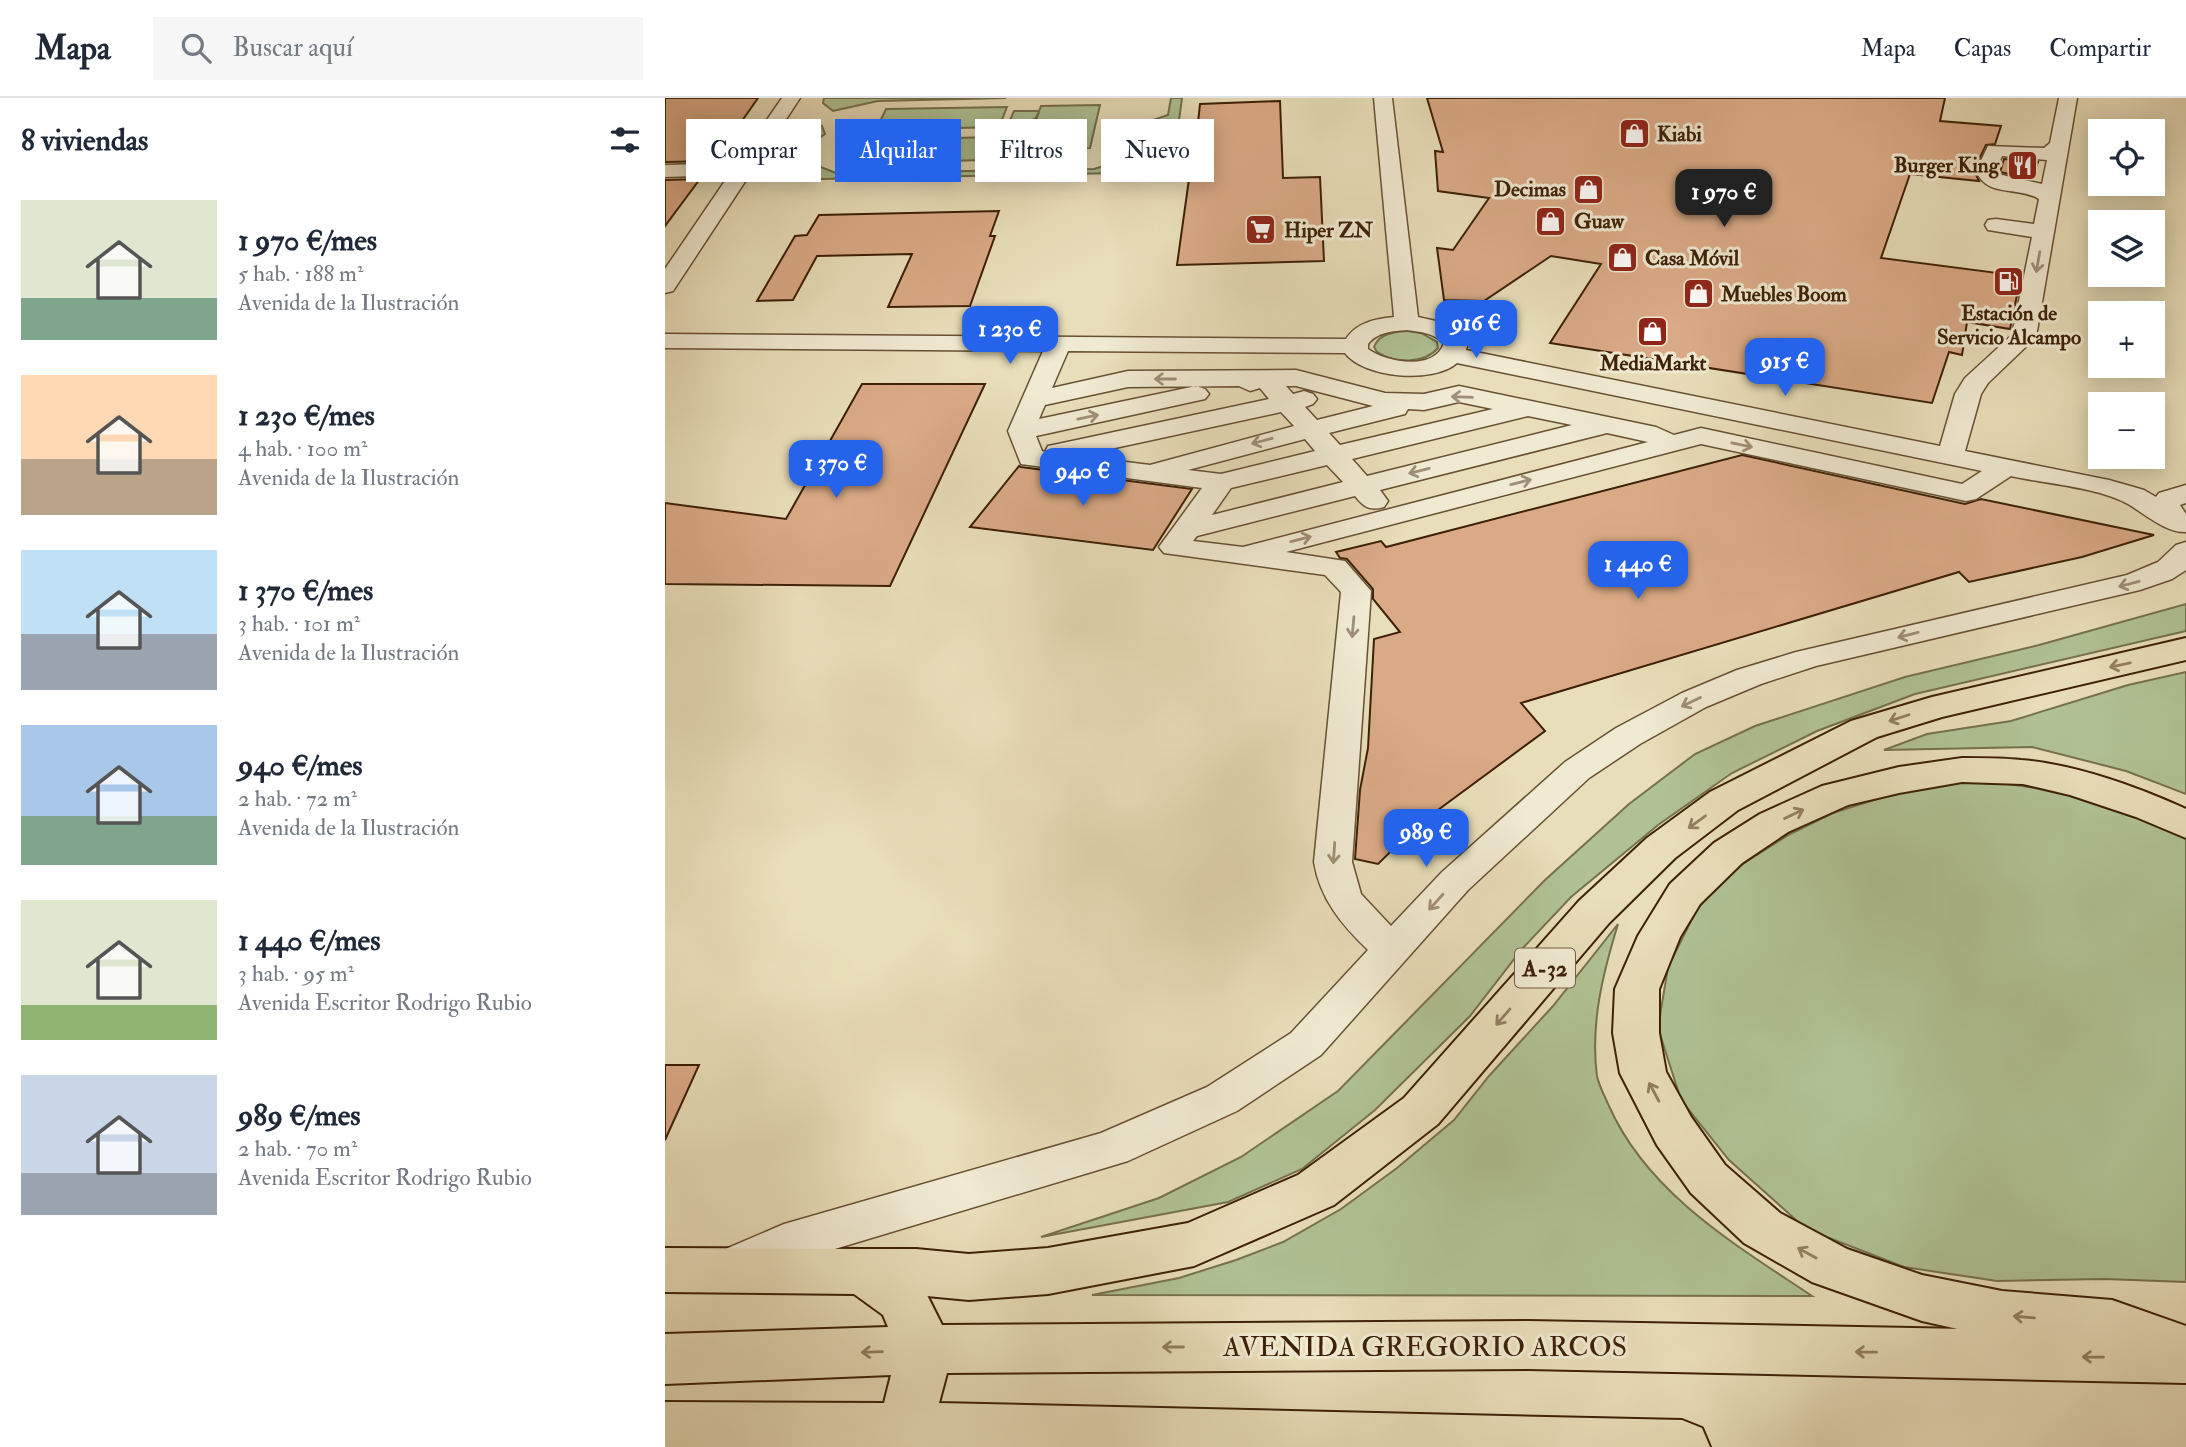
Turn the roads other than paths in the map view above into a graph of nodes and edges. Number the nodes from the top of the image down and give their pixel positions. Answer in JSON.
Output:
{"nodes":[{"id":1,"x":791,"y":98,"type":"edge"},
{"id":2,"x":1383,"y":98,"type":"edge"},
{"id":3,"x":2068,"y":98,"type":"edge"},
{"id":4,"x":777,"y":119,"type":"edge"},
{"id":5,"x":2059,"y":146,"type":"junction"},
{"id":6,"x":686,"y":170,"type":"edge"},
{"id":7,"x":665,"y":171,"type":"edge"},
{"id":8,"x":734,"y":182,"type":"edge"},
{"id":9,"x":2050,"y":199,"type":"junction"},
{"id":10,"x":1996,"y":225,"type":"dead end"},
{"id":11,"x":2043,"y":232,"type":"junction"},
{"id":12,"x":665,"y":286,"type":"edge"},
{"id":13,"x":1407,"y":323,"type":"junction"},
{"id":14,"x":665,"y":341,"type":"edge"},
{"id":15,"x":1059,"y":343,"type":"junction"},
{"id":16,"x":1354,"y":345,"type":"junction"},
{"id":17,"x":1452,"y":355,"type":"junction"},
{"id":18,"x":1266,"y":379,"type":"junction"},
{"id":19,"x":1573,"y":379,"type":"junction"},
{"id":20,"x":1338,"y":391,"type":"junction"},
{"id":21,"x":1035,"y":400,"type":"junction"},
{"id":22,"x":1286,"y":402,"type":"junction"},
{"id":23,"x":1423,"y":402,"type":"junction"},
{"id":24,"x":1524,"y":408,"type":"junction"},
{"id":25,"x":1608,"y":425,"type":"junction"},
{"id":26,"x":1310,"y":429,"type":"junction"},
{"id":27,"x":1021,"y":431,"type":"junction"},
{"id":28,"x":1670,"y":444,"type":"junction"},
{"id":29,"x":1949,"y":456,"type":"junction"},
{"id":30,"x":1334,"y":457,"type":"junction"},
{"id":31,"x":1031,"y":458,"type":"junction"},
{"id":32,"x":2007,"y":467,"type":"junction"},
{"id":33,"x":1145,"y":472,"type":"junction"},
{"id":34,"x":1221,"y":482,"type":"junction"},
{"id":35,"x":1360,"y":485,"type":"junction"},
{"id":36,"x":1387,"y":517,"type":"junction"},
{"id":37,"x":2182,"y":519,"type":"edge"},
{"id":38,"x":1186,"y":530,"type":"junction"},
{"id":39,"x":1234,"y":556,"type":"junction"},
{"id":40,"x":2186,"y":649,"type":"edge"},
{"id":41,"x":2186,"y":825,"type":"edge"},
{"id":42,"x":1393,"y":950,"type":"junction"},
{"id":43,"x":665,"y":1270,"type":"edge"},
{"id":44,"x":725,"y":1270,"type":"junction"},
{"id":45,"x":863,"y":1272,"type":"junction"},
{"id":46,"x":926,"y":1349,"type":"junction"},
{"id":47,"x":2186,"y":1350,"type":"edge"},
{"id":48,"x":2186,"y":1358,"type":"edge"},
{"id":49,"x":665,"y":1360,"type":"edge"},
{"id":50,"x":665,"y":1428,"type":"edge"},
{"id":51,"x":895,"y":1438,"type":"edge"},
{"id":52,"x":1682,"y":1447,"type":"edge"}],
"edges":[{"from":1,"to":4,"type":"street"},
{"from":2,"to":13,"type":"street"},
{"from":3,"to":5,"type":"street"},
{"from":5,"to":9,"type":"street"},
{"from":5,"to":9,"type":"street"},
{"from":6,"to":7,"type":"street"},
{"from":8,"to":12,"type":"street"},
{"from":9,"to":11,"type":"street"},
{"from":10,"to":11,"type":"street"},
{"from":11,"to":29,"type":"street","one_way":true},
{"from":13,"to":16,"type":"street"},
{"from":13,"to":17,"type":"street"},
{"from":14,"to":15,"type":"street"},
{"from":15,"to":16,"type":"street"},
{"from":15,"to":21,"type":"street"},
{"from":16,"to":17,"type":"street"},
{"from":17,"to":19,"type":"street"},
{"from":18,"to":20,"type":"street"},
{"from":18,"to":21,"type":"street","one_way":true},
{"from":18,"to":22,"type":"street"},
{"from":27,"to":18,"type":"street","one_way":true},
{"from":19,"to":25,"type":"street"},
{"from":19,"to":29,"type":"street"},
{"from":20,"to":22,"type":"street"},
{"from":20,"to":23,"type":"street"},
{"from":21,"to":27,"type":"street"},
{"from":22,"to":26,"type":"street"},
{"from":22,"to":31,"type":"street"},
{"from":24,"to":23,"type":"street","one_way":true},
{"from":23,"to":26,"type":"street"},
{"from":24,"to":25,"type":"street"},
{"from":24,"to":30,"type":"street"},
{"from":25,"to":28,"type":"street"},
{"from":25,"to":35,"type":"street","one_way":true},
{"from":26,"to":30,"type":"street"},
{"from":26,"to":33,"type":"street","one_way":true},
{"from":27,"to":31,"type":"street"},
{"from":28,"to":32,"type":"street","one_way":true},
{"from":36,"to":28,"type":"street","one_way":true},
{"from":29,"to":32,"type":"street"},
{"from":30,"to":34,"type":"street"},
{"from":30,"to":35,"type":"street"},
{"from":31,"to":33,"type":"street"},
{"from":32,"to":37,"type":"street"},
{"from":33,"to":34,"type":"street"},
{"from":34,"to":38,"type":"street"},
{"from":35,"to":36,"type":"street"},
{"from":35,"to":38,"type":"street"},
{"from":39,"to":36,"type":"street","one_way":true},
{"from":37,"to":42,"type":"street","one_way":true},
{"from":38,"to":39,"type":"street"},
{"from":39,"to":42,"type":"street","one_way":true},
{"from":40,"to":45,"type":"main road","number":"A-32","one_way":true},
{"from":47,"to":41,"type":"main road","one_way":true},
{"from":42,"to":44,"type":"street"},
{"from":43,"to":44,"type":"main road"},
{"from":44,"to":45,"type":"main road"},
{"from":45,"to":46,"type":"main road"},
{"from":48,"to":46,"type":"main road","name":"AVENIDA GREGORIO ARCOS","one_way":true},
{"from":46,"to":49,"type":"main road","name":"AVENIDA GREGORIO ARCOS","one_way":true},
{"from":46,"to":51,"type":"main road"},
{"from":50,"to":51,"type":"main road"},
{"from":51,"to":52,"type":"main road"}]}
